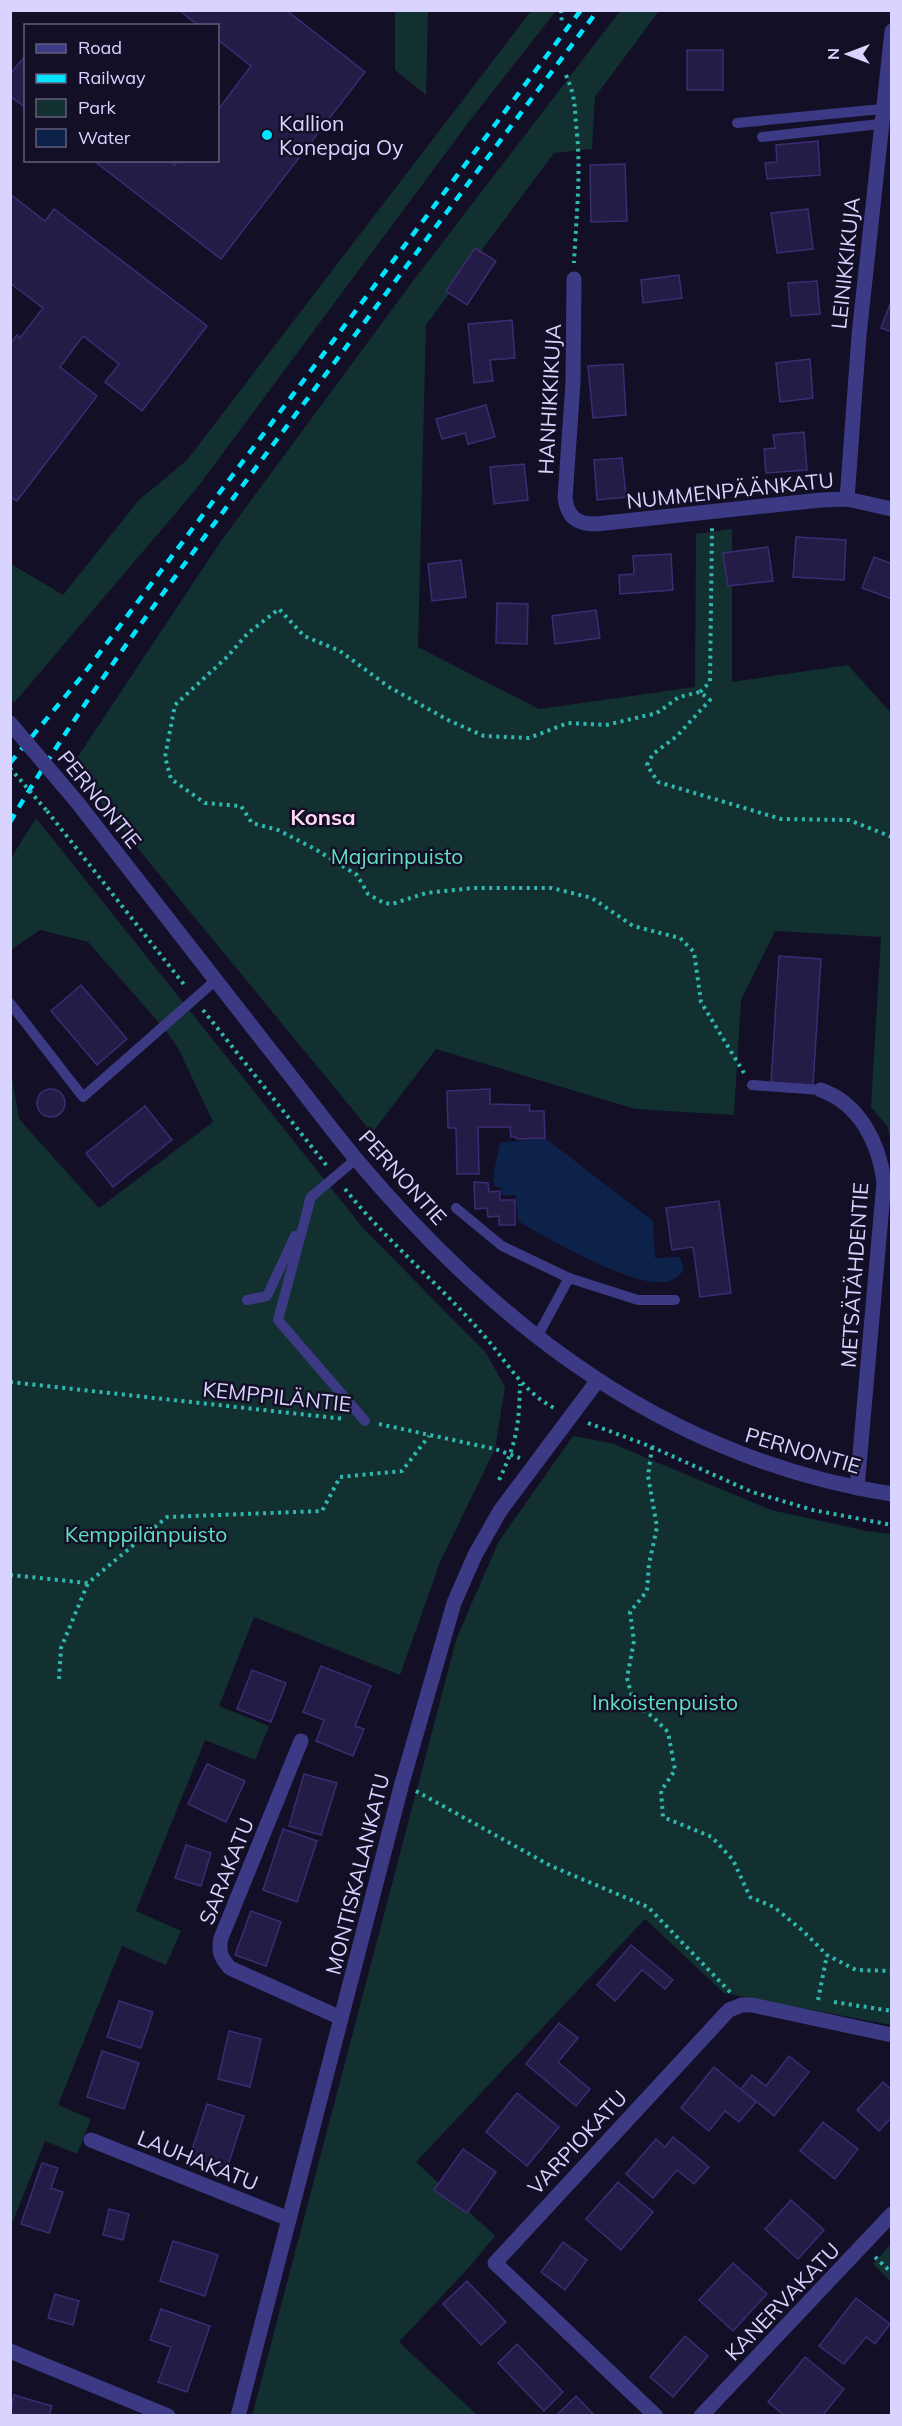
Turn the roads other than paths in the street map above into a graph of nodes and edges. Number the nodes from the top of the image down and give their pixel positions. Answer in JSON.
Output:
{"nodes":[{"id":1,"x":891,"y":31,"type":"edge"},
{"id":2,"x":882,"y":109,"type":"junction"},
{"id":3,"x":737,"y":123,"type":"dead end"},
{"id":4,"x":880,"y":124,"type":"junction"},
{"id":5,"x":762,"y":137,"type":"dead end"},
{"id":6,"x":574,"y":279,"type":"road end"},
{"id":7,"x":847,"y":499,"type":"junction"},
{"id":8,"x":891,"y":508,"type":"edge"},
{"id":9,"x":573,"y":520,"type":"joint"},
{"id":10,"x":10,"y":723,"type":"edge"},
{"id":11,"x":216,"y":980,"type":"junction"},
{"id":12,"x":10,"y":1003,"type":"edge"},
{"id":13,"x":752,"y":1085,"type":"road end"},
{"id":14,"x":821,"y":1090,"type":"joint"},
{"id":15,"x":356,"y":1159,"type":"junction"},
{"id":16,"x":311,"y":1197,"type":"junction"},
{"id":17,"x":456,"y":1208,"type":"dead end"},
{"id":18,"x":885,"y":1256,"type":"edge"},
{"id":19,"x":570,"y":1278,"type":"junction"},
{"id":20,"x":247,"y":1300,"type":"dead end"},
{"id":21,"x":675,"y":1300,"type":"dead end"},
{"id":22,"x":537,"y":1337,"type":"junction"},
{"id":23,"x":598,"y":1380,"type":"junction"},
{"id":24,"x":365,"y":1421,"type":"road end"},
{"id":25,"x":857,"y":1488,"type":"junction"},
{"id":26,"x":891,"y":1494,"type":"edge"},
{"id":27,"x":301,"y":1741,"type":"dead end"},
{"id":28,"x":341,"y":2018,"type":"junction"},
{"id":29,"x":891,"y":2035,"type":"edge"},
{"id":30,"x":91,"y":2140,"type":"dead end"},
{"id":31,"x":891,"y":2214,"type":"edge"},
{"id":32,"x":289,"y":2219,"type":"junction"},
{"id":33,"x":10,"y":2351,"type":"edge"},
{"id":34,"x":168,"y":2415,"type":"edge"},
{"id":35,"x":238,"y":2415,"type":"edge"},
{"id":36,"x":656,"y":2415,"type":"edge"},
{"id":37,"x":701,"y":2415,"type":"edge"}],
"edges":[{"from":1,"to":2,"type":"street","name":"LEINIKKIKUJA"},
{"from":2,"to":3,"type":"lane"},
{"from":2,"to":4,"type":"street","name":"LEINIKKIKUJA"},
{"from":4,"to":5,"type":"lane"},
{"from":4,"to":7,"type":"street","name":"LEINIKKIKUJA"},
{"from":6,"to":9,"type":"street","name":"HANHIKKIKUJA"},
{"from":7,"to":8,"type":"street","name":"NUMMENPÄÄNKATU"},
{"from":7,"to":9,"type":"street","name":"NUMMENPÄÄNKATU"},
{"from":10,"to":11,"type":"street","name":"PERNONTIE","bridge":true},
{"from":11,"to":12,"type":"lane"},
{"from":11,"to":15,"type":"street","name":"PERNONTIE"},
{"from":13,"to":14,"type":"lane"},
{"from":14,"to":18,"type":"street","name":"METSÄTÄHDENTIE"},
{"from":15,"to":16,"type":"lane"},
{"from":15,"to":22,"type":"street","name":"PERNONTIE"},
{"from":16,"to":20,"type":"lane"},
{"from":16,"to":24,"type":"lane"},
{"from":17,"to":19,"type":"lane"},
{"from":18,"to":25,"type":"street","name":"METSÄTÄHDENTIE"},
{"from":19,"to":21,"type":"lane"},
{"from":19,"to":22,"type":"lane"},
{"from":22,"to":23,"type":"street","name":"PERNONTIE"},
{"from":23,"to":25,"type":"street","name":"PERNONTIE"},
{"from":23,"to":28,"type":"street","name":"MONTISKALANKATU"},
{"from":25,"to":26,"type":"street","name":"PERNONTIE"},
{"from":27,"to":28,"type":"street","name":"SARAKATU"},
{"from":28,"to":32,"type":"street","name":"MONTISKALANKATU"},
{"from":29,"to":36,"type":"street","name":"VARPIOKATU"},
{"from":30,"to":32,"type":"street","name":"LAUHAKATU"},
{"from":31,"to":37,"type":"street","name":"KANERVAKATU"},
{"from":32,"to":35,"type":"street","name":"MONTISKALANKATU"},
{"from":33,"to":34,"type":"street"}]}
